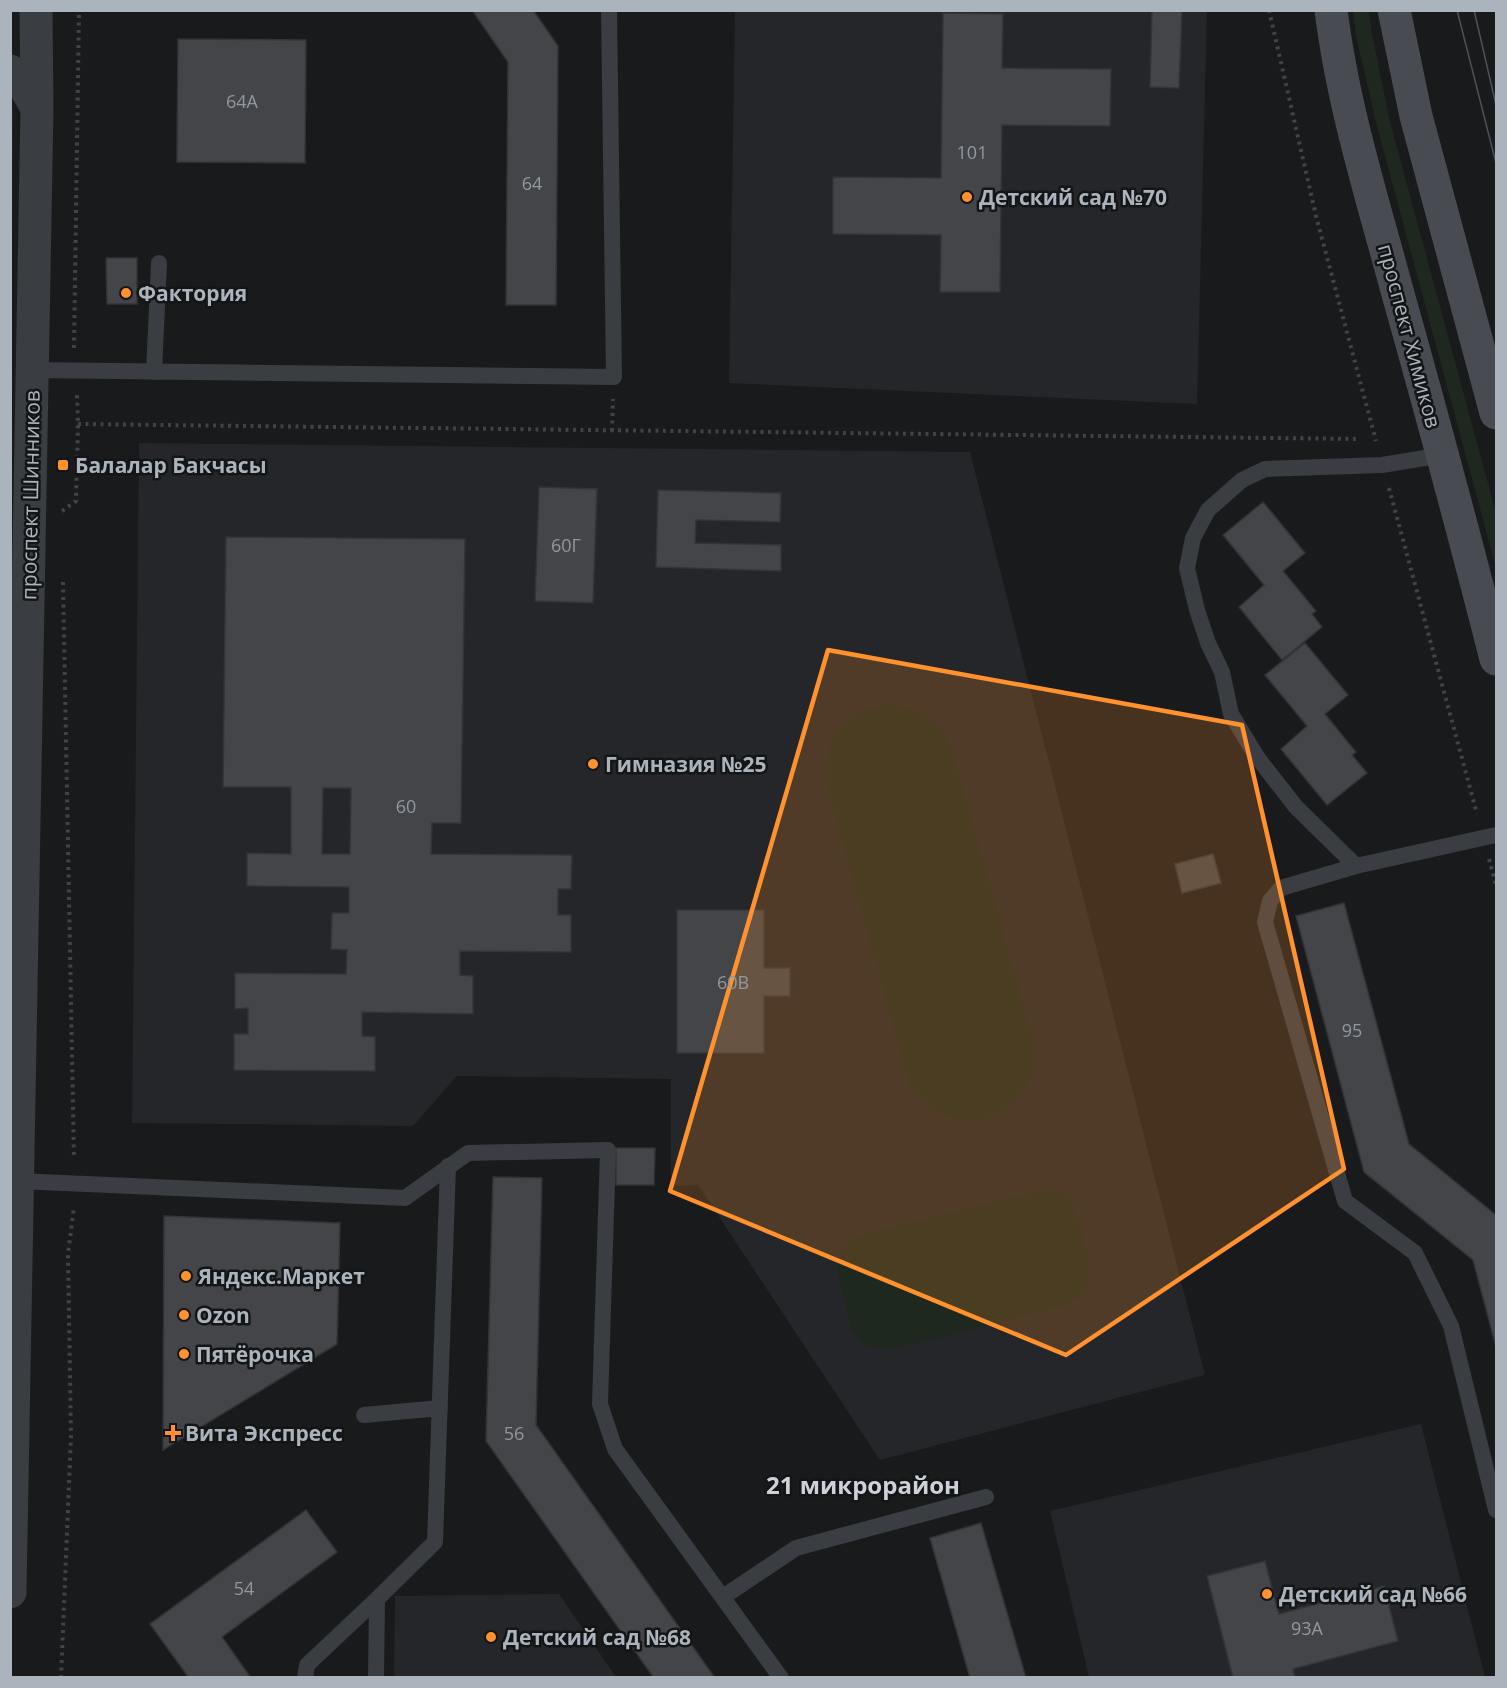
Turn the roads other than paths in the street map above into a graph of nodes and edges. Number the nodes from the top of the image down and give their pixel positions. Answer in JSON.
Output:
{"nodes":[{"id":1,"x":36,"y":10,"type":"edge"},
{"id":2,"x":1331,"y":10,"type":"edge"},
{"id":3,"x":1394,"y":10,"type":"edge"},
{"id":4,"x":608,"y":12,"type":"edge"},
{"id":5,"x":10,"y":71,"type":"edge"},
{"id":6,"x":37,"y":108,"type":"junction"},
{"id":7,"x":159,"y":263,"type":"dead end"},
{"id":8,"x":32,"y":370,"type":"junction"},
{"id":9,"x":154,"y":372,"type":"junction"},
{"id":10,"x":1497,"y":413,"type":"edge"},
{"id":11,"x":1443,"y":454,"type":"junction"},
{"id":12,"x":1497,"y":659,"type":"edge"},
{"id":13,"x":1497,"y":835,"type":"edge"},
{"id":14,"x":1356,"y":866,"type":"junction"},
{"id":15,"x":448,"y":1166,"type":"junction"},
{"id":16,"x":18,"y":1181,"type":"junction"},
{"id":17,"x":440,"y":1408,"type":"junction"},
{"id":18,"x":364,"y":1415,"type":"dead end"},
{"id":19,"x":986,"y":1497,"type":"dead end"},
{"id":20,"x":1497,"y":1510,"type":"edge"},
{"id":21,"x":10,"y":1592,"type":"edge"},
{"id":22,"x":723,"y":1597,"type":"junction"},
{"id":23,"x":377,"y":1599,"type":"junction"},
{"id":24,"x":305,"y":1677,"type":"edge"},
{"id":25,"x":376,"y":1677,"type":"edge"},
{"id":26,"x":782,"y":1677,"type":"edge"}],
"edges":[{"from":1,"to":6,"type":"street","name":"проспект Шинников"},
{"from":2,"to":11,"type":"main road","name":"проспект Химиков"},
{"from":3,"to":10,"type":"main road"},
{"from":4,"to":9,"type":"lane"},
{"from":5,"to":6,"type":"street"},
{"from":6,"to":8,"type":"street","name":"проспект Шинников"},
{"from":7,"to":9,"type":"lane"},
{"from":8,"to":9,"type":"lane"},
{"from":8,"to":16,"type":"street","name":"проспект Шинников"},
{"from":11,"to":12,"type":"main road","name":"проспект Химиков"},
{"from":11,"to":14,"type":"lane"},
{"from":13,"to":14,"type":"lane"},
{"from":14,"to":20,"type":"lane"},
{"from":15,"to":16,"type":"lane"},
{"from":15,"to":17,"type":"lane"},
{"from":15,"to":22,"type":"lane"},
{"from":16,"to":21,"type":"street","name":"проспект Шинников"},
{"from":17,"to":18,"type":"lane"},
{"from":17,"to":23,"type":"lane"},
{"from":19,"to":22,"type":"lane"},
{"from":22,"to":26,"type":"lane"},
{"from":23,"to":24,"type":"lane"},
{"from":23,"to":25,"type":"lane"}]}
